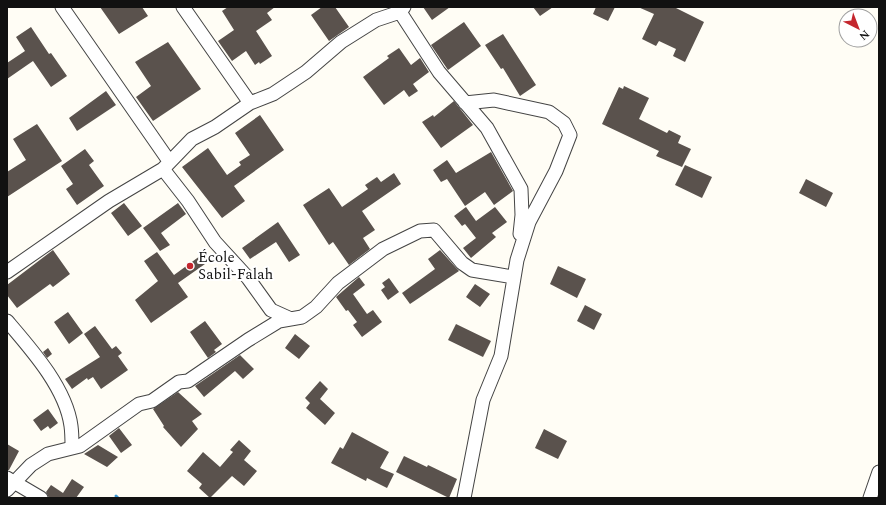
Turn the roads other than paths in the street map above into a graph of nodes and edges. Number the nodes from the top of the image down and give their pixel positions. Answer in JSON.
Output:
{"nodes":[{"id":1,"x":62,"y":7,"type":"edge"},
{"id":2,"x":183,"y":7,"type":"edge"},
{"id":3,"x":402,"y":9,"type":"edge"},
{"id":4,"x":250,"y":103,"type":"junction"},
{"id":5,"x":465,"y":103,"type":"junction"},
{"id":6,"x":166,"y":165,"type":"junction"},
{"id":7,"x":517,"y":260,"type":"junction"},
{"id":8,"x":7,"y":272,"type":"edge"},
{"id":9,"x":513,"y":277,"type":"junction"},
{"id":10,"x":291,"y":319,"type":"junction"},
{"id":11,"x":7,"y":321,"type":"edge"},
{"id":12,"x":72,"y":447,"type":"junction"},
{"id":13,"x":879,"y":472,"type":"edge"},
{"id":14,"x":9,"y":483,"type":"edge"},
{"id":15,"x":41,"y":498,"type":"edge"},
{"id":16,"x":464,"y":498,"type":"edge"},
{"id":17,"x":870,"y":498,"type":"edge"}],
"edges":[{"from":1,"to":6,"type":"street"},
{"from":2,"to":4,"type":"street"},
{"from":3,"to":4,"type":"street"},
{"from":3,"to":5,"type":"street"},
{"from":4,"to":6,"type":"street"},
{"from":5,"to":7,"type":"street"},
{"from":5,"to":7,"type":"street"},
{"from":6,"to":8,"type":"street"},
{"from":6,"to":10,"type":"street"},
{"from":7,"to":9,"type":"street"},
{"from":9,"to":10,"type":"street"},
{"from":9,"to":16,"type":"street"},
{"from":10,"to":12,"type":"street"},
{"from":11,"to":12,"type":"street"},
{"from":12,"to":14,"type":"street"},
{"from":13,"to":17,"type":"street"},
{"from":14,"to":15,"type":"street"}]}
